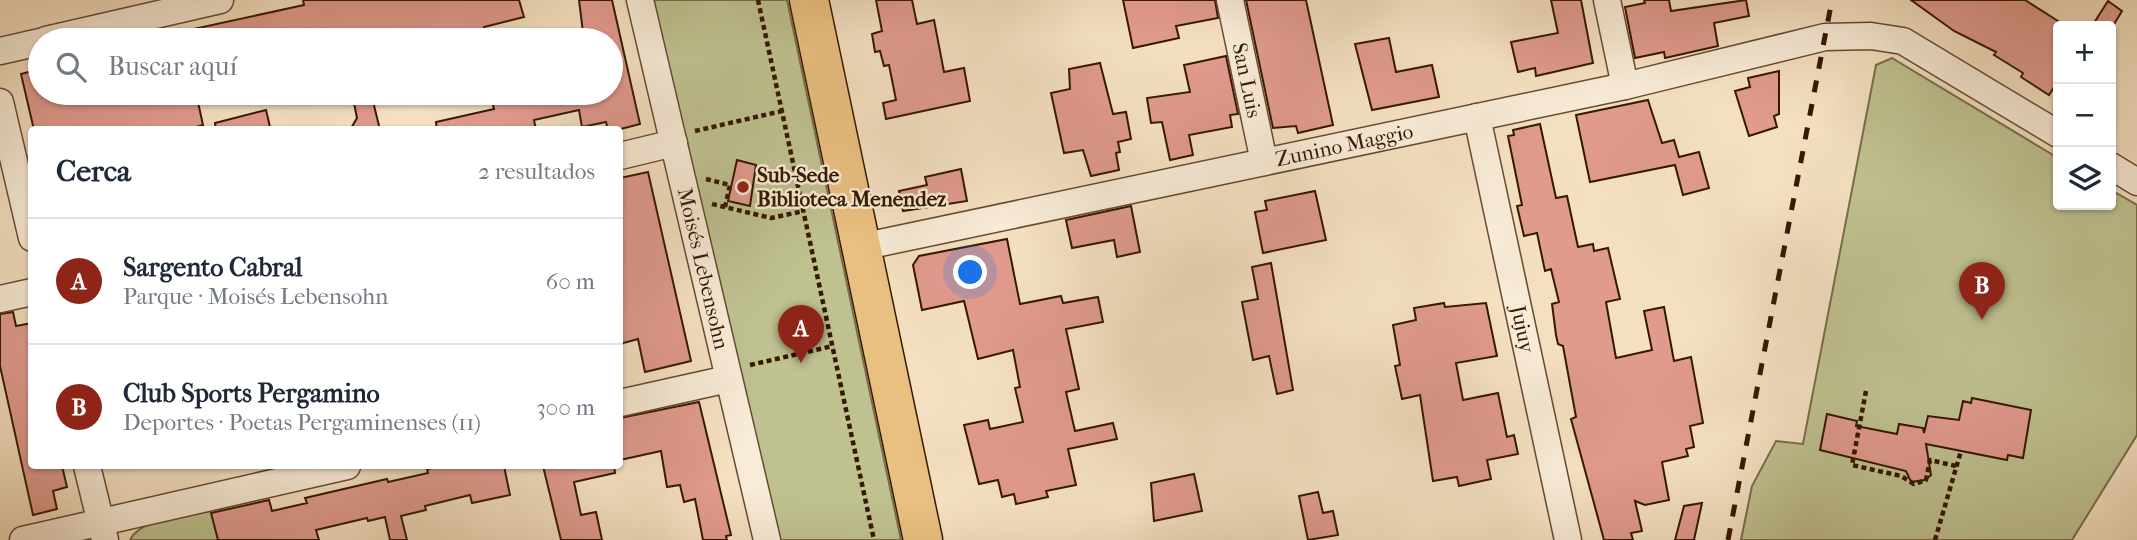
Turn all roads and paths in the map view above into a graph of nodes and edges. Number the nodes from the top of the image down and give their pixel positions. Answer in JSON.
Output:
{"nodes":[{"id":1,"x":220,"y":0,"type":"edge"},
{"id":2,"x":640,"y":0,"type":"edge"},
{"id":3,"x":758,"y":0,"type":"edge"},
{"id":4,"x":809,"y":0,"type":"edge"},
{"id":5,"x":1230,"y":0,"type":"edge"},
{"id":6,"x":1607,"y":0,"type":"edge"},
{"id":7,"x":98,"y":28,"type":"edge"},
{"id":8,"x":28,"y":45,"type":"edge"},
{"id":9,"x":0,"y":51,"type":"edge"},
{"id":10,"x":1625,"y":86,"type":"junction"},
{"id":11,"x":0,"y":102,"type":"edge"},
{"id":12,"x":782,"y":111,"type":"junction"},
{"id":13,"x":1478,"y":117,"type":"junction"},
{"id":14,"x":2053,"y":131,"type":"edge"},
{"id":15,"x":684,"y":137,"type":"junction"},
{"id":16,"x":623,"y":155,"type":"edge"},
{"id":17,"x":1264,"y":162,"type":"junction"},
{"id":18,"x":2116,"y":169,"type":"edge"},
{"id":19,"x":681,"y":174,"type":"junction"},
{"id":20,"x":2137,"y":182,"type":"edge"},
{"id":21,"x":712,"y":204,"type":"dead end"},
{"id":22,"x":725,"y":207,"type":"junction"},
{"id":23,"x":804,"y":211,"type":"junction"},
{"id":24,"x":28,"y":221,"type":"edge"},
{"id":25,"x":861,"y":247,"type":"junction"},
{"id":26,"x":28,"y":293,"type":"edge"},
{"id":27,"x":0,"y":299,"type":"edge"},
{"id":28,"x":833,"y":346,"type":"junction"},
{"id":29,"x":739,"y":372,"type":"junction"},
{"id":30,"x":1866,"y":391,"type":"dead end"},
{"id":31,"x":623,"y":402,"type":"edge"},
{"id":32,"x":1961,"y":451,"type":"dead end"},
{"id":33,"x":1956,"y":466,"type":"junction"},
{"id":34,"x":88,"y":469,"type":"edge"},
{"id":35,"x":336,"y":469,"type":"edge"},
{"id":36,"x":103,"y":531,"type":"edge"},
{"id":37,"x":23,"y":540,"type":"edge"},
{"id":38,"x":766,"y":540,"type":"edge"},
{"id":39,"x":874,"y":540,"type":"edge"},
{"id":40,"x":922,"y":540,"type":"edge"},
{"id":41,"x":1568,"y":540,"type":"edge"},
{"id":42,"x":1935,"y":540,"type":"edge"}],
"edges":[{"from":1,"to":7,"type":"street"},
{"from":2,"to":15,"type":"street","name":"Moisés Lebensohn"},
{"from":3,"to":12,"type":"path"},
{"from":4,"to":25,"type":"main road"},
{"from":5,"to":17,"type":"street","name":"San Luis"},
{"from":6,"to":10,"type":"street"},
{"from":8,"to":9,"type":"street"},
{"from":10,"to":13,"type":"street","name":"Zunino Maggio"},
{"from":10,"to":14,"type":"street","name":"Zunino Maggio"},
{"from":11,"to":24,"type":"street"},
{"from":12,"to":15,"type":"path"},
{"from":12,"to":23,"type":"path"},
{"from":13,"to":17,"type":"street","name":"Zunino Maggio"},
{"from":13,"to":41,"type":"street","name":"Jujuy"},
{"from":15,"to":16,"type":"street"},
{"from":15,"to":19,"type":"street","name":"Moisés Lebensohn"},
{"from":17,"to":25,"type":"street","name":"Zunino Maggio"},
{"from":18,"to":20,"type":"street"},
{"from":19,"to":22,"type":"path"},
{"from":19,"to":29,"type":"street","name":"Moisés Lebensohn"},
{"from":21,"to":22,"type":"path"},
{"from":22,"to":23,"type":"path"},
{"from":23,"to":28,"type":"path"},
{"from":25,"to":40,"type":"main road"},
{"from":26,"to":27,"type":"street"},
{"from":28,"to":29,"type":"path"},
{"from":28,"to":39,"type":"path"},
{"from":29,"to":31,"type":"street"},
{"from":29,"to":38,"type":"street","name":"Moisés Lebensohn"},
{"from":30,"to":33,"type":"path"},
{"from":32,"to":33,"type":"path"},
{"from":33,"to":42,"type":"path"},
{"from":34,"to":36,"type":"street"},
{"from":35,"to":36,"type":"street"},
{"from":36,"to":37,"type":"street"}]}
